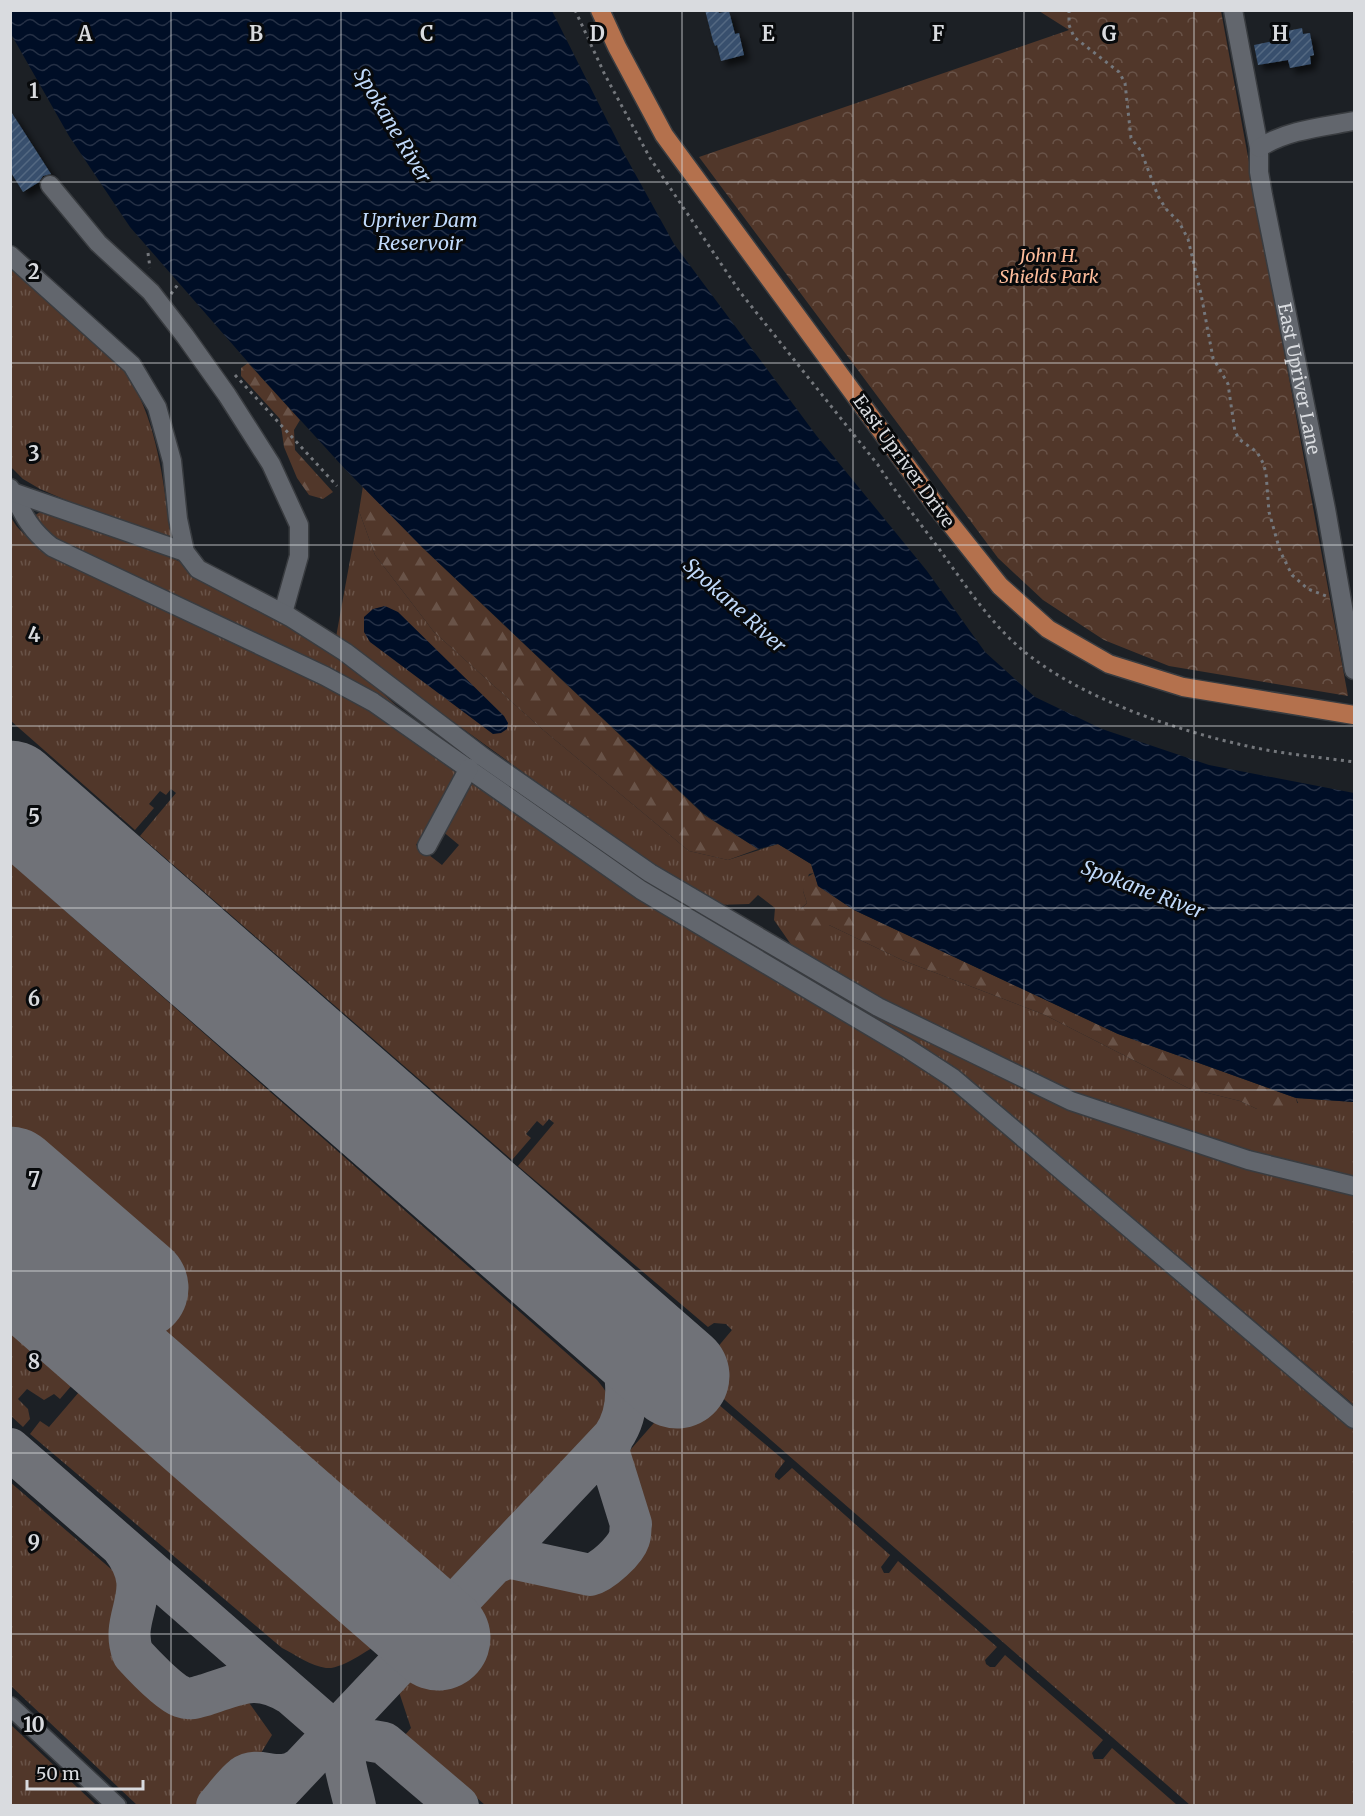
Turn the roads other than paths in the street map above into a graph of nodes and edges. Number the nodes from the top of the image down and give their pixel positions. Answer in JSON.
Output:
{"nodes":[{"id":1,"x":600,"y":10,"type":"edge"},
{"id":2,"x":1233,"y":10,"type":"edge"},
{"id":3,"x":1354,"y":121,"type":"edge"},
{"id":4,"x":1259,"y":148,"type":"junction"},
{"id":5,"x":50,"y":185,"type":"dead end"},
{"id":6,"x":10,"y":255,"type":"edge"},
{"id":7,"x":11,"y":490,"type":"edge"},
{"id":8,"x":185,"y":552,"type":"junction"},
{"id":9,"x":283,"y":613,"type":"junction"},
{"id":10,"x":1354,"y":670,"type":"edge"},
{"id":11,"x":1354,"y":715,"type":"edge"},
{"id":12,"x":469,"y":768,"type":"junction"},
{"id":13,"x":427,"y":846,"type":"dead end"},
{"id":14,"x":1354,"y":1186,"type":"edge"},
{"id":15,"x":1354,"y":1419,"type":"edge"},
{"id":16,"x":10,"y":1706,"type":"edge"},
{"id":17,"x":117,"y":1806,"type":"edge"}],
"edges":[{"from":1,"to":11,"type":"main road","name":"East Upriver Drive"},
{"from":2,"to":4,"type":"street","name":"East Upriver Lane"},
{"from":3,"to":4,"type":"street"},
{"from":4,"to":10,"type":"street","name":"East Upriver Lane"},
{"from":5,"to":9,"type":"street"},
{"from":6,"to":8,"type":"street"},
{"from":7,"to":8,"type":"street"},
{"from":7,"to":12,"type":"street"},
{"from":8,"to":9,"type":"street"},
{"from":9,"to":14,"type":"street"},
{"from":12,"to":13,"type":"street"},
{"from":12,"to":15,"type":"street"},
{"from":16,"to":17,"type":"street"}]}
